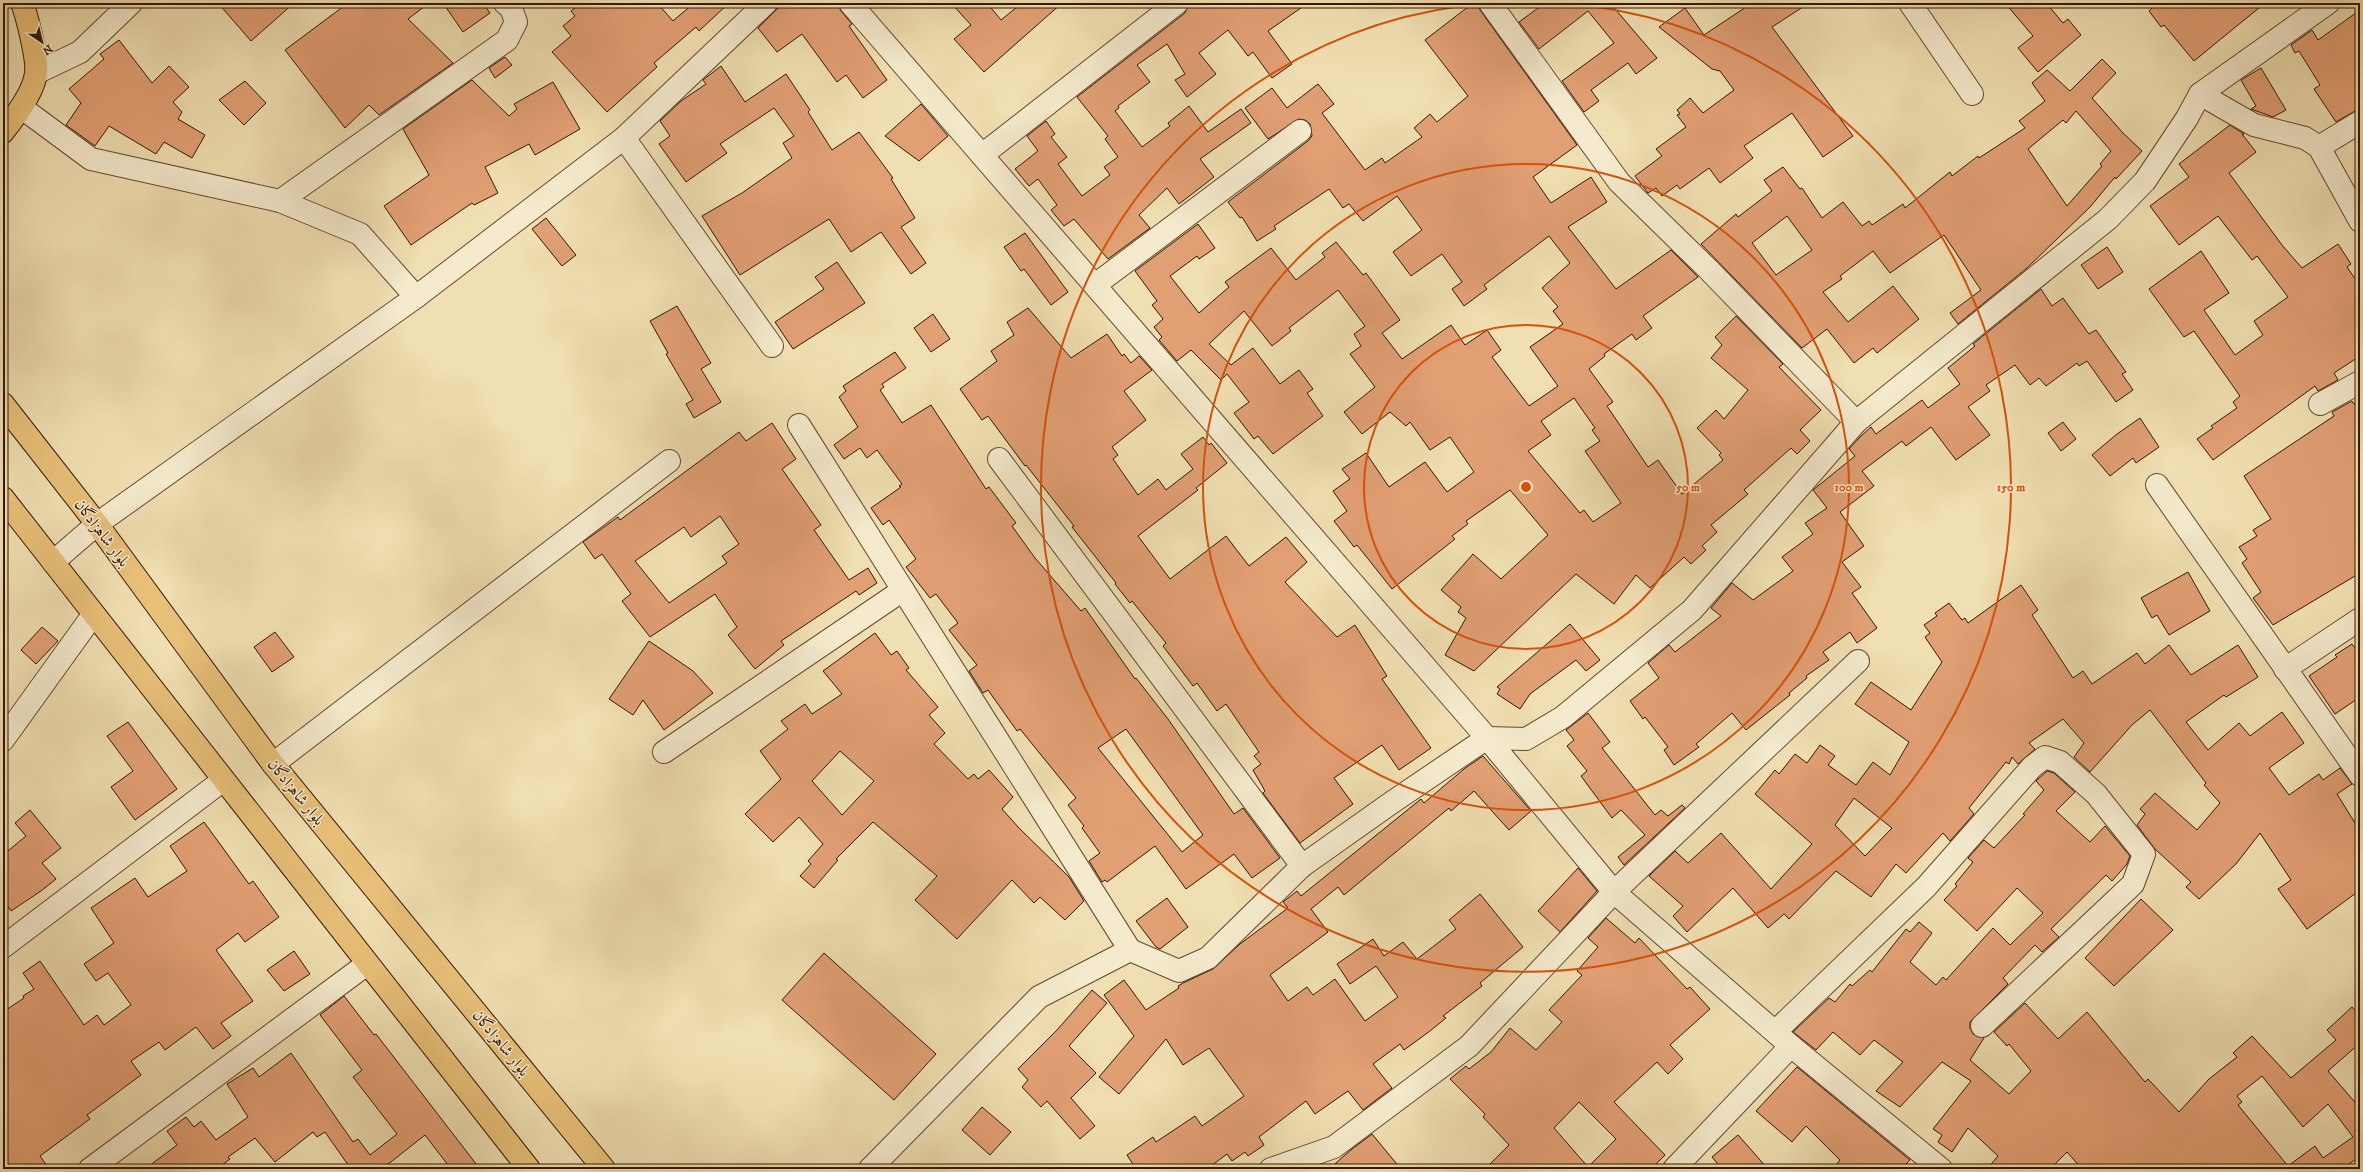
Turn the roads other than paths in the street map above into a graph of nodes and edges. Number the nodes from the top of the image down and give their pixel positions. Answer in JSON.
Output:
{"nodes":[{"id":1,"x":22,"y":3,"type":"edge"},
{"id":2,"x":131,"y":3,"type":"edge"},
{"id":3,"x":505,"y":3,"type":"edge"},
{"id":4,"x":766,"y":3,"type":"edge"},
{"id":5,"x":850,"y":3,"type":"edge"},
{"id":6,"x":1177,"y":3,"type":"edge"},
{"id":7,"x":1490,"y":3,"type":"edge"},
{"id":8,"x":1910,"y":3,"type":"edge"},
{"id":9,"x":2326,"y":4,"type":"edge"},
{"id":10,"x":36,"y":73,"type":"junction"},
{"id":11,"x":1972,"y":94,"type":"dead end"},
{"id":12,"x":2200,"y":94,"type":"junction"},
{"id":13,"x":22,"y":108,"type":"junction"},
{"id":14,"x":2360,"y":122,"type":"edge"},
{"id":15,"x":1300,"y":131,"type":"dead end"},
{"id":16,"x":3,"y":132,"type":"edge"},
{"id":17,"x":624,"y":138,"type":"junction"},
{"id":18,"x":2319,"y":147,"type":"junction"},
{"id":19,"x":982,"y":155,"type":"junction"},
{"id":20,"x":280,"y":200,"type":"junction"},
{"id":21,"x":2360,"y":221,"type":"edge"},
{"id":22,"x":1094,"y":285,"type":"junction"},
{"id":23,"x":416,"y":297,"type":"junction"},
{"id":24,"x":772,"y":346,"type":"dead end"},
{"id":25,"x":2360,"y":382,"type":"edge"},
{"id":26,"x":3,"y":404,"type":"edge"},
{"id":27,"x":2320,"y":404,"type":"dead end"},
{"id":28,"x":1856,"y":422,"type":"junction"},
{"id":29,"x":799,"y":425,"type":"dead end"},
{"id":30,"x":999,"y":459,"type":"dead end"},
{"id":31,"x":669,"y":461,"type":"dead end"},
{"id":32,"x":2157,"y":485,"type":"dead end"},
{"id":33,"x":3,"y":498,"type":"edge"},
{"id":34,"x":97,"y":524,"type":"junction"},
{"id":35,"x":53,"y":562,"type":"junction"},
{"id":36,"x":903,"y":590,"type":"junction"},
{"id":37,"x":93,"y":615,"type":"junction"},
{"id":38,"x":2360,"y":619,"type":"edge"},
{"id":39,"x":1858,"y":660,"type":"dead end"},
{"id":40,"x":2285,"y":669,"type":"junction"},
{"id":41,"x":1488,"y":738,"type":"junction"},
{"id":42,"x":3,"y":740,"type":"edge"},
{"id":43,"x":664,"y":752,"type":"dead end"},
{"id":44,"x":272,"y":764,"type":"junction"},
{"id":45,"x":2360,"y":774,"type":"edge"},
{"id":46,"x":222,"y":780,"type":"junction"},
{"id":47,"x":1302,"y":866,"type":"junction"},
{"id":48,"x":1614,"y":892,"type":"junction"},
{"id":49,"x":3,"y":947,"type":"edge"},
{"id":50,"x":1130,"y":950,"type":"junction"},
{"id":51,"x":367,"y":964,"type":"junction"},
{"id":52,"x":1982,"y":1026,"type":"dead end"},
{"id":53,"x":1783,"y":1039,"type":"junction"},
{"id":54,"x":90,"y":1169,"type":"edge"},
{"id":55,"x":529,"y":1169,"type":"edge"},
{"id":56,"x":604,"y":1169,"type":"edge"},
{"id":57,"x":870,"y":1169,"type":"edge"},
{"id":58,"x":1271,"y":1169,"type":"edge"},
{"id":59,"x":1674,"y":1169,"type":"edge"},
{"id":60,"x":1941,"y":1169,"type":"edge"}],
"edges":[{"from":1,"to":10,"type":"main road"},
{"from":2,"to":10,"type":"street"},
{"from":3,"to":20,"type":"street"},
{"from":4,"to":17,"type":"street"},
{"from":5,"to":19,"type":"street"},
{"from":6,"to":19,"type":"street"},
{"from":7,"to":28,"type":"street"},
{"from":8,"to":11,"type":"street"},
{"from":9,"to":12,"type":"street"},
{"from":10,"to":13,"type":"main road"},
{"from":12,"to":18,"type":"street"},
{"from":12,"to":28,"type":"street"},
{"from":13,"to":16,"type":"main road"},
{"from":13,"to":20,"type":"street"},
{"from":14,"to":18,"type":"street"},
{"from":15,"to":22,"type":"street"},
{"from":17,"to":23,"type":"street"},
{"from":17,"to":24,"type":"street"},
{"from":18,"to":21,"type":"street"},
{"from":19,"to":22,"type":"street"},
{"from":20,"to":23,"type":"street"},
{"from":22,"to":41,"type":"street"},
{"from":23,"to":34,"type":"street"},
{"from":25,"to":27,"type":"street"},
{"from":26,"to":34,"type":"main road","name":"بلوار شاهزادگان"},
{"from":28,"to":41,"type":"street"},
{"from":29,"to":36,"type":"street"},
{"from":30,"to":47,"type":"street"},
{"from":31,"to":44,"type":"street"},
{"from":32,"to":40,"type":"street"},
{"from":33,"to":35,"type":"main road"},
{"from":34,"to":35,"type":"street"},
{"from":34,"to":44,"type":"main road","name":"بلوار شاهزادگان"},
{"from":35,"to":37,"type":"main road"},
{"from":36,"to":43,"type":"street"},
{"from":36,"to":50,"type":"street"},
{"from":37,"to":42,"type":"street"},
{"from":37,"to":46,"type":"main road"},
{"from":38,"to":40,"type":"street"},
{"from":39,"to":48,"type":"street"},
{"from":40,"to":45,"type":"street"},
{"from":41,"to":47,"type":"street"},
{"from":41,"to":48,"type":"street"},
{"from":44,"to":56,"type":"main road","name":"بلوار شاهزادگان"},
{"from":46,"to":49,"type":"street"},
{"from":46,"to":51,"type":"main road"},
{"from":47,"to":50,"type":"street"},
{"from":48,"to":53,"type":"street"},
{"from":48,"to":58,"type":"street"},
{"from":50,"to":57,"type":"street"},
{"from":51,"to":54,"type":"street"},
{"from":51,"to":55,"type":"main road"},
{"from":52,"to":53,"type":"street"},
{"from":53,"to":59,"type":"street"},
{"from":53,"to":60,"type":"street"}]}
